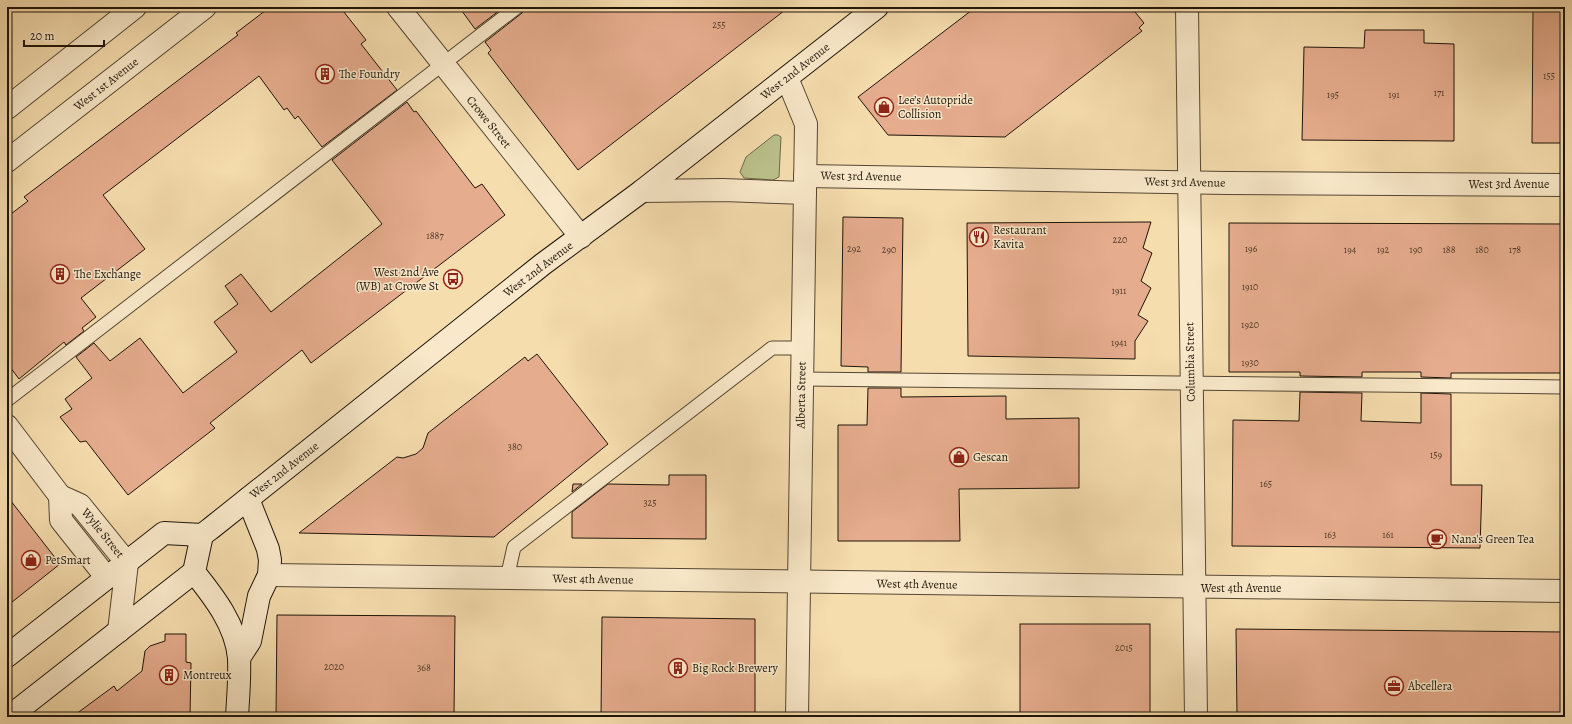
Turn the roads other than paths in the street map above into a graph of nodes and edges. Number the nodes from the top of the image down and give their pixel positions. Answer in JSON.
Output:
{"nodes":[{"id":1,"x":135,"y":7,"type":"edge"},
{"id":2,"x":205,"y":7,"type":"edge"},
{"id":3,"x":398,"y":7,"type":"edge"},
{"id":4,"x":517,"y":7,"type":"edge"},
{"id":5,"x":877,"y":7,"type":"edge"},
{"id":6,"x":1187,"y":7,"type":"edge"},
{"id":7,"x":443,"y":64,"type":"junction"},
{"id":8,"x":787,"y":78,"type":"junction"},
{"id":9,"x":7,"y":108,"type":"edge"},
{"id":10,"x":7,"y":161,"type":"edge"},
{"id":11,"x":1189,"y":182,"type":"junction"},
{"id":12,"x":805,"y":184,"type":"junction"},
{"id":13,"x":1565,"y":184,"type":"edge"},
{"id":14,"x":642,"y":191,"type":"junction"},
{"id":15,"x":581,"y":237,"type":"junction"},
{"id":16,"x":802,"y":348,"type":"junction"},
{"id":17,"x":801,"y":379,"type":"junction"},
{"id":18,"x":1191,"y":383,"type":"junction"},
{"id":19,"x":1565,"y":387,"type":"edge"},
{"id":20,"x":7,"y":400,"type":"edge"},
{"id":21,"x":7,"y":426,"type":"edge"},
{"id":22,"x":60,"y":496,"type":"junction"},
{"id":23,"x":248,"y":499,"type":"junction"},
{"id":24,"x":202,"y":535,"type":"junction"},
{"id":25,"x":126,"y":563,"type":"junction"},
{"id":26,"x":194,"y":572,"type":"junction"},
{"id":27,"x":269,"y":575,"type":"junction"},
{"id":28,"x":107,"y":578,"type":"junction"},
{"id":29,"x":506,"y":578,"type":"junction"},
{"id":30,"x":798,"y":582,"type":"junction"},
{"id":31,"x":1195,"y":587,"type":"junction"},
{"id":32,"x":1565,"y":591,"type":"edge"},
{"id":33,"x":119,"y":631,"type":"junction"},
{"id":34,"x":7,"y":656,"type":"edge"},
{"id":35,"x":239,"y":658,"type":"junction"},
{"id":36,"x":9,"y":717,"type":"edge"},
{"id":37,"x":237,"y":717,"type":"edge"},
{"id":38,"x":797,"y":717,"type":"edge"},
{"id":39,"x":1196,"y":717,"type":"edge"}],
"edges":[{"from":1,"to":9,"type":"street"},
{"from":2,"to":10,"type":"street","name":"West 1st Avenue"},
{"from":3,"to":7,"type":"street","name":"Crowe Street"},
{"from":4,"to":7,"type":"lane"},
{"from":5,"to":8,"type":"street","name":"West 2nd Avenue"},
{"from":6,"to":11,"type":"street","name":"Columbia Street"},
{"from":7,"to":15,"type":"street","name":"Crowe Street"},
{"from":7,"to":20,"type":"lane"},
{"from":8,"to":12,"type":"street","name":"Alberta Street"},
{"from":8,"to":14,"type":"street","name":"West 2nd Avenue"},
{"from":11,"to":12,"type":"street","name":"West 3rd Avenue"},
{"from":11,"to":13,"type":"street","name":"West 3rd Avenue"},
{"from":11,"to":18,"type":"street","name":"Columbia Street"},
{"from":12,"to":14,"type":"street","name":"West 3rd Avenue"},
{"from":12,"to":16,"type":"street","name":"Alberta Street"},
{"from":14,"to":15,"type":"street","name":"West 2nd Avenue"},
{"from":15,"to":23,"type":"street","name":"West 2nd Avenue"},
{"from":16,"to":17,"type":"street","name":"Alberta Street"},
{"from":16,"to":29,"type":"lane"},
{"from":17,"to":18,"type":"lane"},
{"from":17,"to":30,"type":"street","name":"Alberta Street"},
{"from":18,"to":19,"type":"lane"},
{"from":18,"to":31,"type":"street","name":"Columbia Street"},
{"from":21,"to":22,"type":"street"},
{"from":22,"to":25,"type":"street","name":"Wylie Street"},
{"from":22,"to":28,"type":"street","name":"Wylie Street"},
{"from":23,"to":24,"type":"street","name":"West 2nd Avenue"},
{"from":23,"to":27,"type":"street"},
{"from":24,"to":25,"type":"street"},
{"from":24,"to":26,"type":"street"},
{"from":25,"to":28,"type":"street"},
{"from":25,"to":33,"type":"street","name":"Wylie Street"},
{"from":26,"to":33,"type":"street"},
{"from":26,"to":35,"type":"street"},
{"from":27,"to":29,"type":"street","name":"West 4th Avenue"},
{"from":27,"to":35,"type":"street"},
{"from":28,"to":34,"type":"street"},
{"from":29,"to":30,"type":"street","name":"West 4th Avenue"},
{"from":30,"to":31,"type":"street","name":"West 4th Avenue"},
{"from":30,"to":38,"type":"street","name":"Alberta Street"},
{"from":31,"to":32,"type":"street","name":"West 4th Avenue"},
{"from":31,"to":39,"type":"street","name":"Columbia Street"},
{"from":33,"to":36,"type":"street"},
{"from":35,"to":37,"type":"street"}]}
